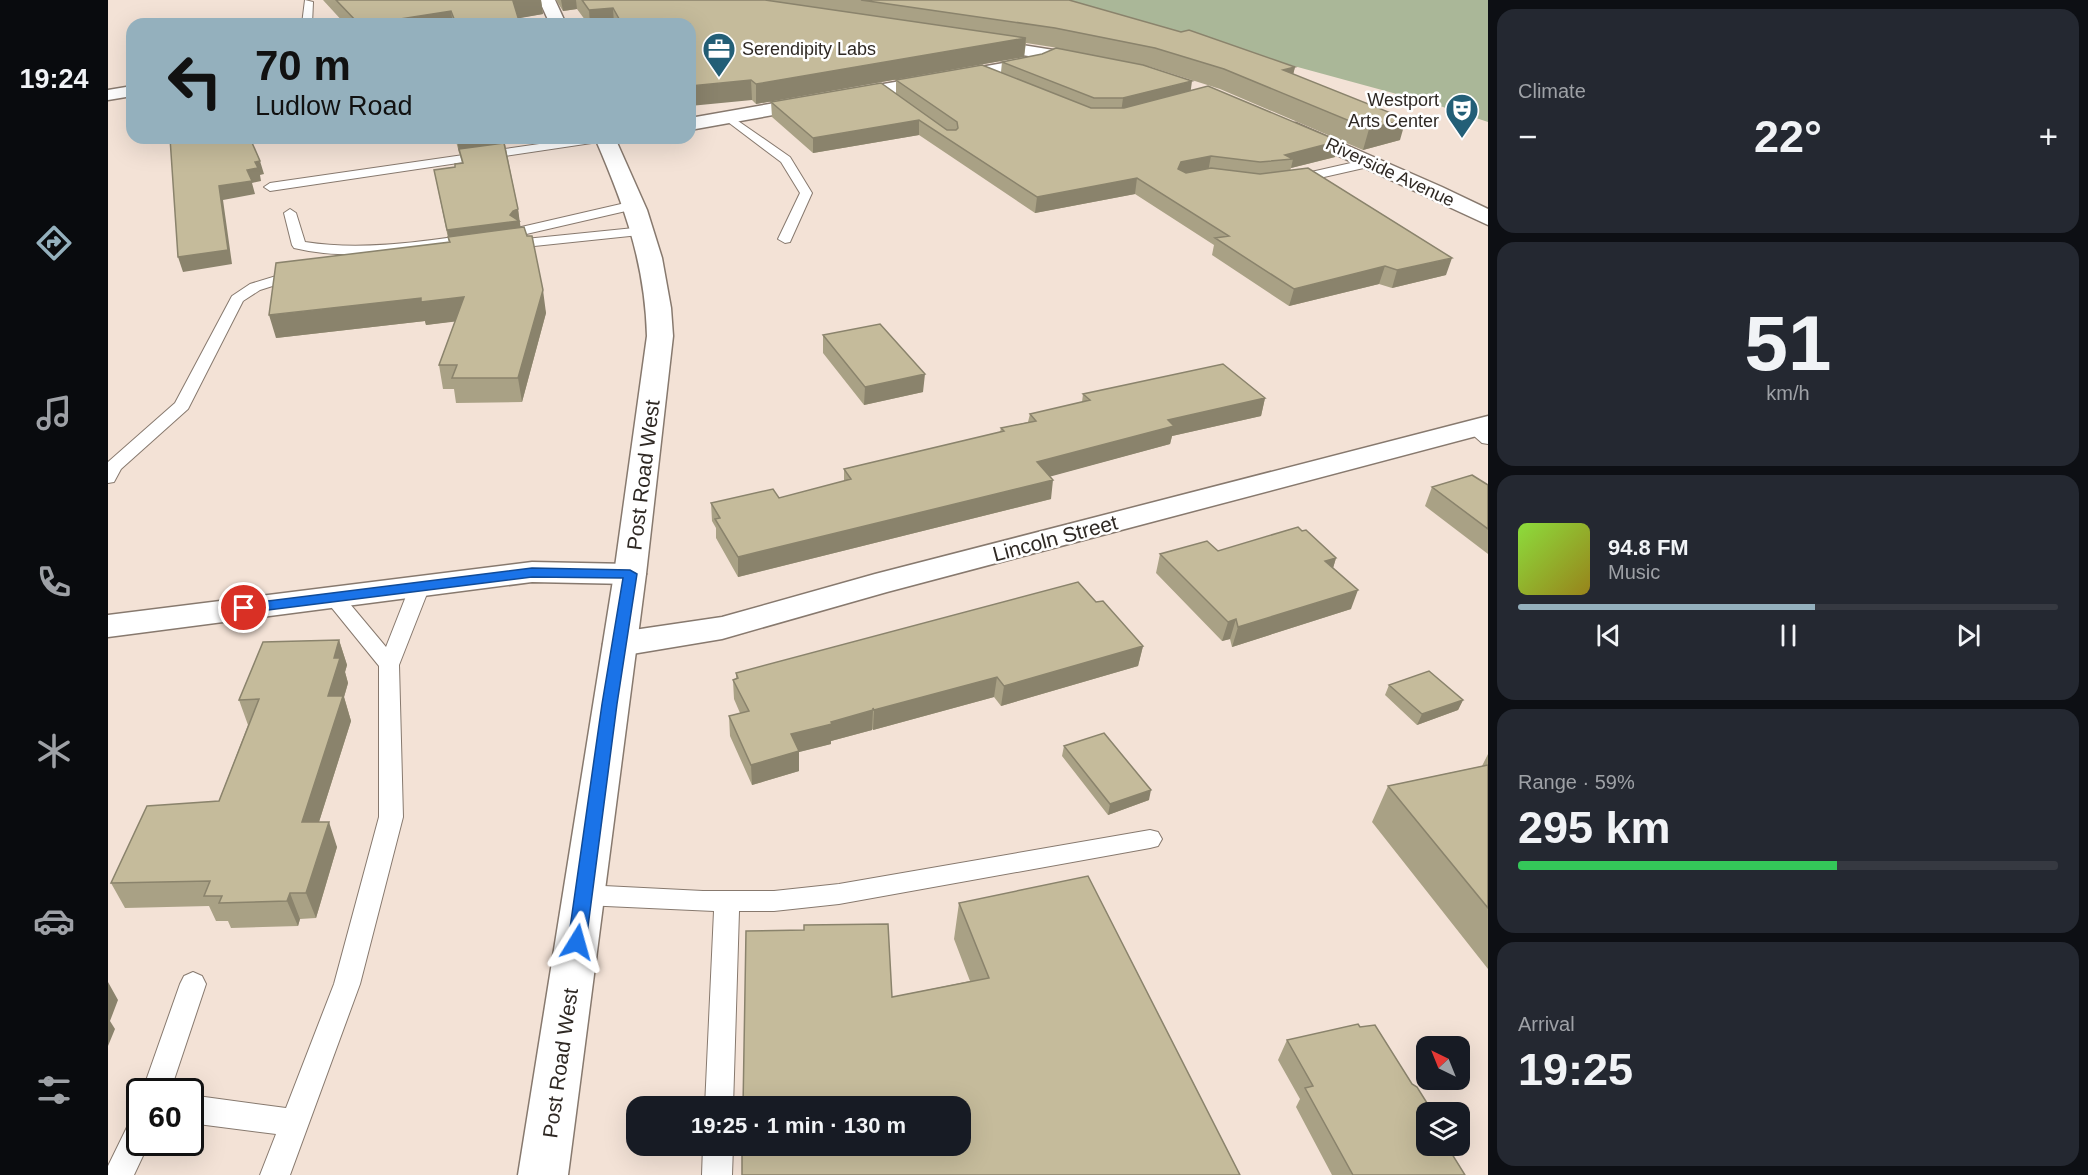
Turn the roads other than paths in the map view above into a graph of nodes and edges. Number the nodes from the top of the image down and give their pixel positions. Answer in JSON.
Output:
{"nodes":[{"id":1,"x":547,"y":0,"type":"edge"},
{"id":2,"x":308,"y":2,"type":"dead end"},
{"id":3,"x":307,"y":18,"type":"edge"},
{"id":4,"x":555,"y":18,"type":"edge"},
{"id":5,"x":959,"y":40,"type":"edge"},
{"id":6,"x":1052,"y":54,"type":"junction"},
{"id":7,"x":1113,"y":65,"type":"edge"},
{"id":8,"x":981,"y":73,"type":"junction"},
{"id":9,"x":1002,"y":82,"type":"edge"},
{"id":10,"x":881,"y":90,"type":"junction"},
{"id":11,"x":126,"y":92,"type":"edge"},
{"id":12,"x":108,"y":94,"type":"edge"},
{"id":13,"x":900,"y":103,"type":"edge"},
{"id":14,"x":728,"y":117,"type":"junction"},
{"id":15,"x":696,"y":123,"type":"edge"},
{"id":16,"x":1283,"y":124,"type":"edge"},
{"id":17,"x":565,"y":144,"type":"edge"},
{"id":18,"x":608,"y":144,"type":"edge"},
{"id":19,"x":1372,"y":162,"type":"junction"},
{"id":20,"x":1280,"y":182,"type":"edge"},
{"id":21,"x":270,"y":188,"type":"dead end"},
{"id":22,"x":290,"y":213,"type":"dead end"},
{"id":23,"x":639,"y":218,"type":"junction"},
{"id":24,"x":1488,"y":218,"type":"edge"},
{"id":25,"x":785,"y":239,"type":"dead end"},
{"id":26,"x":366,"y":264,"type":"edge"},
{"id":27,"x":309,"y":272,"type":"edge"},
{"id":28,"x":1483,"y":430,"type":"edge"},
{"id":29,"x":111,"y":472,"type":"edge"},
{"id":30,"x":630,"y":574,"type":"junction"},
{"id":31,"x":420,"y":586,"type":"junction"},
{"id":32,"x":333,"y":597,"type":"junction"},
{"id":33,"x":109,"y":623,"type":"edge"},
{"id":34,"x":620,"y":644,"type":"junction"},
{"id":35,"x":389,"y":664,"type":"junction"},
{"id":36,"x":1150,"y":839,"type":"dead end"},
{"id":37,"x":584,"y":895,"type":"junction"},
{"id":38,"x":727,"y":901,"type":"junction"},
{"id":39,"x":193,"y":984,"type":"dead end"},
{"id":40,"x":161,"y":1078,"type":"edge"},
{"id":41,"x":719,"y":1096,"type":"edge"},
{"id":42,"x":204,"y":1111,"type":"edge"},
{"id":43,"x":295,"y":1124,"type":"junction"},
{"id":44,"x":128,"y":1156,"type":"edge"},
{"id":45,"x":718,"y":1156,"type":"edge"},
{"id":46,"x":119,"y":1175,"type":"edge"},
{"id":47,"x":275,"y":1175,"type":"edge"},
{"id":48,"x":543,"y":1175,"type":"edge"},
{"id":49,"x":717,"y":1175,"type":"edge"}],
"edges":[{"from":1,"to":4,"type":"main road"},
{"from":2,"to":3,"type":"lane"},
{"from":5,"to":6,"type":"main road"},
{"from":6,"to":7,"type":"main road"},
{"from":6,"to":8,"type":"main road"},
{"from":8,"to":9,"type":"lane"},
{"from":8,"to":10,"type":"main road"},
{"from":10,"to":13,"type":"lane"},
{"from":10,"to":14,"type":"main road"},
{"from":11,"to":12,"type":"main road"},
{"from":14,"to":15,"type":"main road"},
{"from":14,"to":25,"type":"lane"},
{"from":16,"to":19,"type":"main road","name":"Riverside Avenue"},
{"from":17,"to":21,"type":"lane"},
{"from":18,"to":23,"type":"main road","name":"Post Road West"},
{"from":19,"to":20,"type":"lane"},
{"from":19,"to":24,"type":"main road","name":"Riverside Avenue"},
{"from":22,"to":23,"type":"lane"},
{"from":23,"to":26,"type":"lane"},
{"from":23,"to":30,"type":"main road","name":"Post Road West"},
{"from":27,"to":29,"type":"lane"},
{"from":28,"to":34,"type":"main road","name":"Lincoln Street"},
{"from":30,"to":31,"type":"main road"},
{"from":30,"to":34,"type":"main road","name":"Post Road West"},
{"from":31,"to":32,"type":"main road"},
{"from":31,"to":35,"type":"lane"},
{"from":32,"to":33,"type":"main road"},
{"from":32,"to":35,"type":"lane"},
{"from":34,"to":37,"type":"main road","name":"Post Road West"},
{"from":35,"to":43,"type":"lane"},
{"from":36,"to":38,"type":"lane"},
{"from":37,"to":38,"type":"lane"},
{"from":37,"to":48,"type":"main road","name":"Post Road West"},
{"from":38,"to":41,"type":"lane"},
{"from":39,"to":40,"type":"lane"},
{"from":42,"to":43,"type":"lane"},
{"from":43,"to":47,"type":"lane"},
{"from":44,"to":46,"type":"lane"},
{"from":45,"to":49,"type":"lane"}]}
